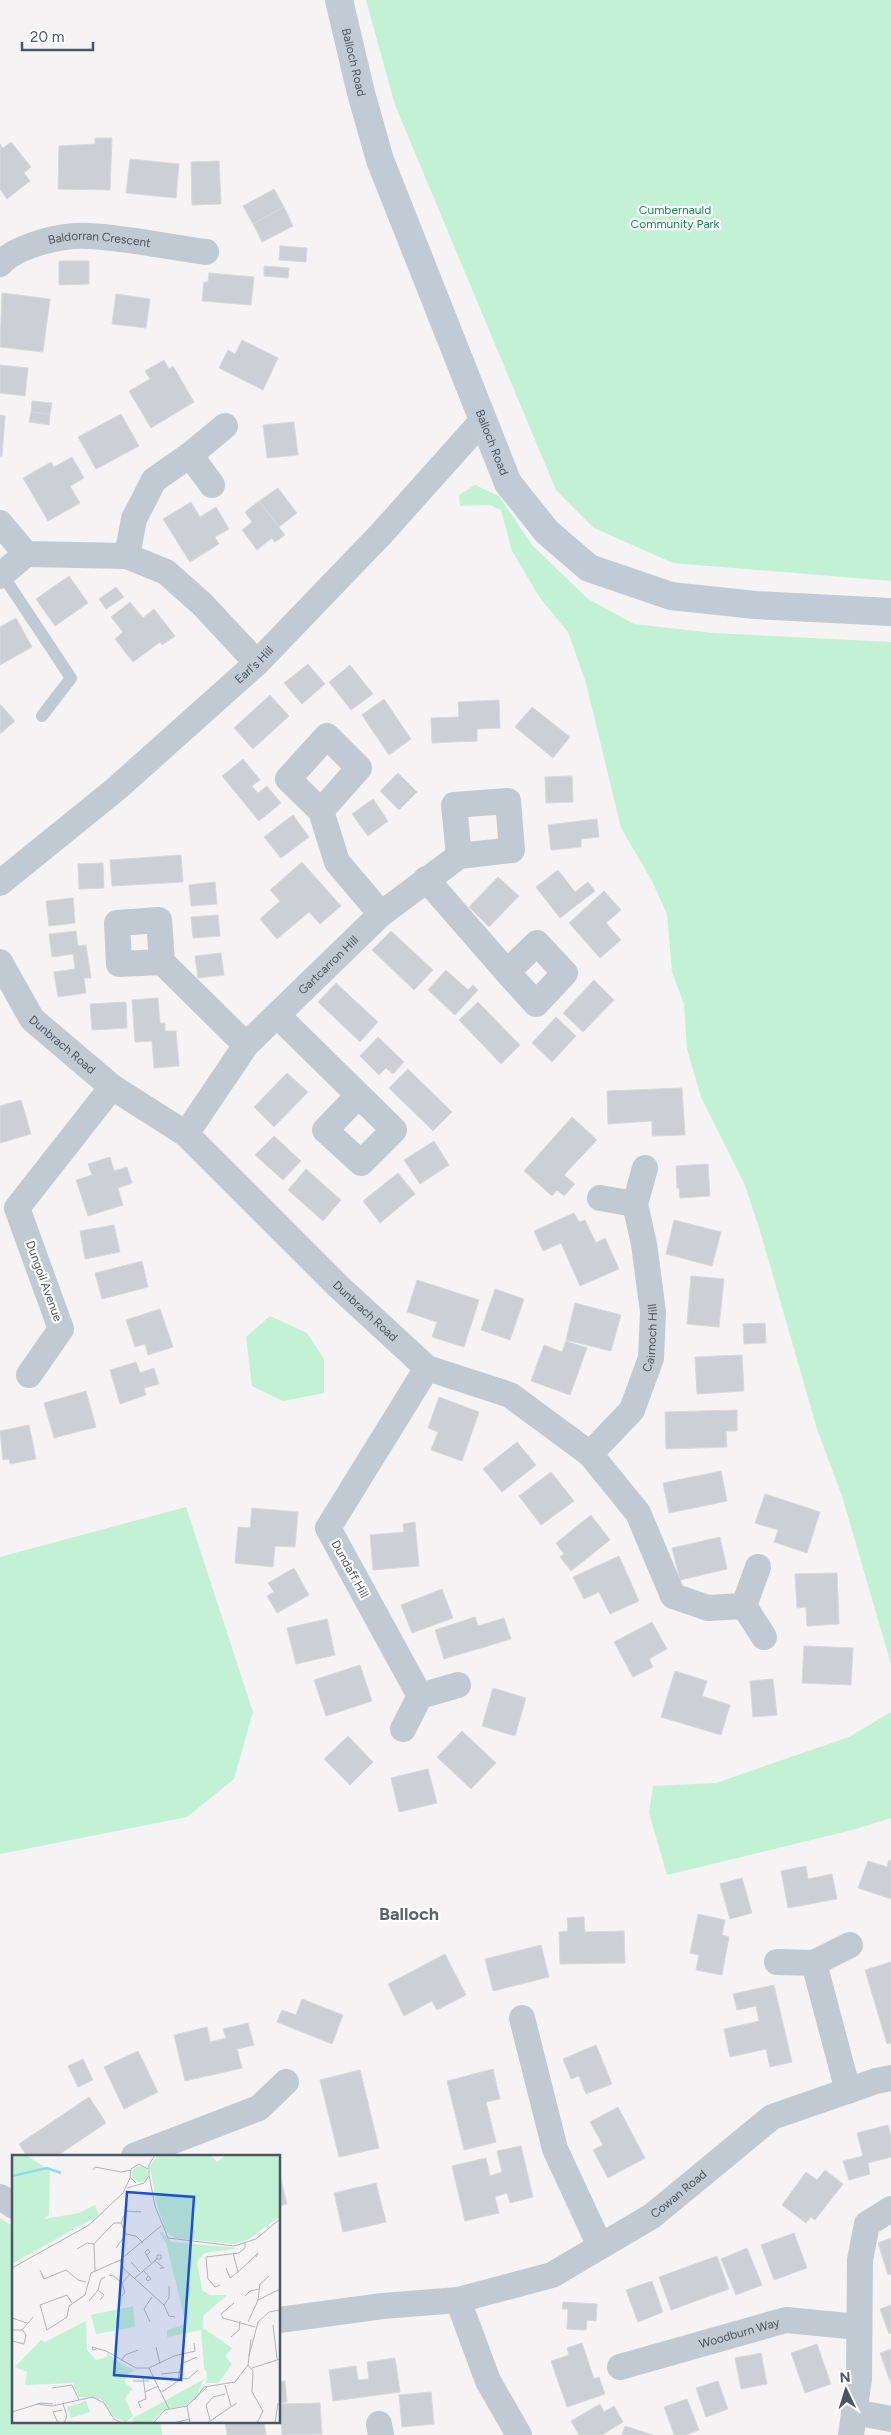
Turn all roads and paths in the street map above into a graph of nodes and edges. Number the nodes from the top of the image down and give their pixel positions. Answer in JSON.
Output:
{"nodes":[{"id":1,"x":340,"y":0,"type":"edge"},
{"id":2,"x":206,"y":252,"type":"dead end"},
{"id":3,"x":0,"y":264,"type":"edge"},
{"id":4,"x":483,"y":420,"type":"junction"},
{"id":5,"x":225,"y":426,"type":"dead end"},
{"id":6,"x":190,"y":455,"type":"junction"},
{"id":7,"x":212,"y":486,"type":"dead end"},
{"id":8,"x":0,"y":523,"type":"edge"},
{"id":9,"x":26,"y":554,"type":"junction"},
{"id":10,"x":127,"y":556,"type":"junction"},
{"id":11,"x":1,"y":575,"type":"edge"},
{"id":12,"x":891,"y":612,"type":"edge"},
{"id":13,"x":257,"y":662,"type":"junction"},
{"id":14,"x":42,"y":716,"type":"dead end"},
{"id":15,"x":321,"y":811,"type":"dead end"},
{"id":16,"x":459,"y":856,"type":"dead end"},
{"id":17,"x":426,"y":879,"type":"junction"},
{"id":18,"x":0,"y":883,"type":"edge"},
{"id":19,"x":381,"y":914,"type":"junction"},
{"id":20,"x":0,"y":962,"type":"edge"},
{"id":21,"x":162,"y":962,"type":"dead end"},
{"id":22,"x":507,"y":972,"type":"dead end"},
{"id":23,"x":278,"y":1016,"type":"junction"},
{"id":24,"x":246,"y":1046,"type":"junction"},
{"id":25,"x":112,"y":1087,"type":"junction"},
{"id":26,"x":358,"y":1096,"type":"dead end"},
{"id":27,"x":186,"y":1134,"type":"junction"},
{"id":28,"x":645,"y":1168,"type":"dead end"},
{"id":29,"x":600,"y":1198,"type":"dead end"},
{"id":30,"x":9,"y":1203,"type":"edge"},
{"id":31,"x":635,"y":1204,"type":"junction"},
{"id":32,"x":427,"y":1368,"type":"junction"},
{"id":33,"x":29,"y":1375,"type":"dead end"},
{"id":34,"x":590,"y":1454,"type":"junction"},
{"id":35,"x":758,"y":1567,"type":"dead end"},
{"id":36,"x":744,"y":1606,"type":"junction"},
{"id":37,"x":764,"y":1637,"type":"dead end"},
{"id":38,"x":458,"y":1685,"type":"dead end"},
{"id":39,"x":420,"y":1696,"type":"junction"},
{"id":40,"x":403,"y":1729,"type":"dead end"},
{"id":41,"x":850,"y":1945,"type":"dead end"},
{"id":42,"x":777,"y":1962,"type":"dead end"},
{"id":43,"x":814,"y":1963,"type":"junction"},
{"id":44,"x":522,"y":2018,"type":"dead end"},
{"id":45,"x":891,"y":2078,"type":"edge"},
{"id":46,"x":286,"y":2082,"type":"dead end"},
{"id":47,"x":848,"y":2091,"type":"junction"},
{"id":48,"x":137,"y":2155,"type":"edge"},
{"id":49,"x":0,"y":2197,"type":"edge"},
{"id":50,"x":12,"y":2205,"type":"edge"},
{"id":51,"x":891,"y":2209,"type":"edge"},
{"id":52,"x":600,"y":2246,"type":"junction"},
{"id":53,"x":458,"y":2300,"type":"junction"},
{"id":54,"x":280,"y":2320,"type":"edge"},
{"id":55,"x":859,"y":2327,"type":"junction"},
{"id":56,"x":620,"y":2367,"type":"dead end"},
{"id":57,"x":891,"y":2419,"type":"edge"},
{"id":58,"x":852,"y":2424,"type":"edge"},
{"id":59,"x":519,"y":2435,"type":"edge"}],
"edges":[{"from":1,"to":4,"type":"street","name":"Balloch Road"},
{"from":2,"to":3,"type":"street","name":"Baldorran Crescent"},
{"from":4,"to":12,"type":"street","name":"Balloch Road"},
{"from":4,"to":13,"type":"street","name":"Earl's Hill"},
{"from":5,"to":6,"type":"street"},
{"from":6,"to":7,"type":"street"},
{"from":6,"to":10,"type":"street"},
{"from":8,"to":9,"type":"street"},
{"from":9,"to":10,"type":"street"},
{"from":9,"to":11,"type":"street"},
{"from":10,"to":13,"type":"street"},
{"from":11,"to":14,"type":"lane"},
{"from":13,"to":18,"type":"street","name":"Earl's Hill"},
{"from":15,"to":19,"type":"street"},
{"from":16,"to":17,"type":"street","name":"Gartcarron Hill"},
{"from":17,"to":19,"type":"street","name":"Gartcarron Hill"},
{"from":17,"to":22,"type":"street"},
{"from":19,"to":23,"type":"street","name":"Gartcarron Hill"},
{"from":20,"to":25,"type":"street","name":"Dunbrach Road"},
{"from":21,"to":24,"type":"street"},
{"from":23,"to":24,"type":"street","name":"Gartcarron Hill"},
{"from":23,"to":26,"type":"street"},
{"from":24,"to":27,"type":"street","name":"Gartcarron Hill"},
{"from":25,"to":27,"type":"street","name":"Dunbrach Road"},
{"from":25,"to":30,"type":"street","name":"Dungoil Avenue"},
{"from":27,"to":32,"type":"street","name":"Dunbrach Road"},
{"from":28,"to":31,"type":"street","name":"Cairnoch Hill"},
{"from":29,"to":31,"type":"street"},
{"from":30,"to":33,"type":"street","name":"Dungoil Avenue"},
{"from":31,"to":34,"type":"street","name":"Cairnoch Hill"},
{"from":32,"to":34,"type":"street","name":"Dunbrach Road"},
{"from":32,"to":39,"type":"street","name":"Dundaff Hill"},
{"from":34,"to":36,"type":"street","name":"Dunbrach Road"},
{"from":35,"to":36,"type":"street"},
{"from":36,"to":37,"type":"street"},
{"from":38,"to":39,"type":"street"},
{"from":39,"to":40,"type":"street"},
{"from":41,"to":43,"type":"street"},
{"from":42,"to":43,"type":"street"},
{"from":43,"to":47,"type":"street"},
{"from":44,"to":52,"type":"street"},
{"from":45,"to":47,"type":"street","name":"Cowan Road"},
{"from":46,"to":48,"type":"street"},
{"from":47,"to":52,"type":"street","name":"Cowan Road"},
{"from":49,"to":50,"type":"street"},
{"from":51,"to":55,"type":"street"},
{"from":52,"to":53,"type":"street","name":"Cowan Road"},
{"from":53,"to":54,"type":"street","name":"Cowan Road"},
{"from":53,"to":59,"type":"street"},
{"from":55,"to":56,"type":"street","name":"Woodburn Way"},
{"from":55,"to":58,"type":"street"},
{"from":57,"to":58,"type":"street"}]}
